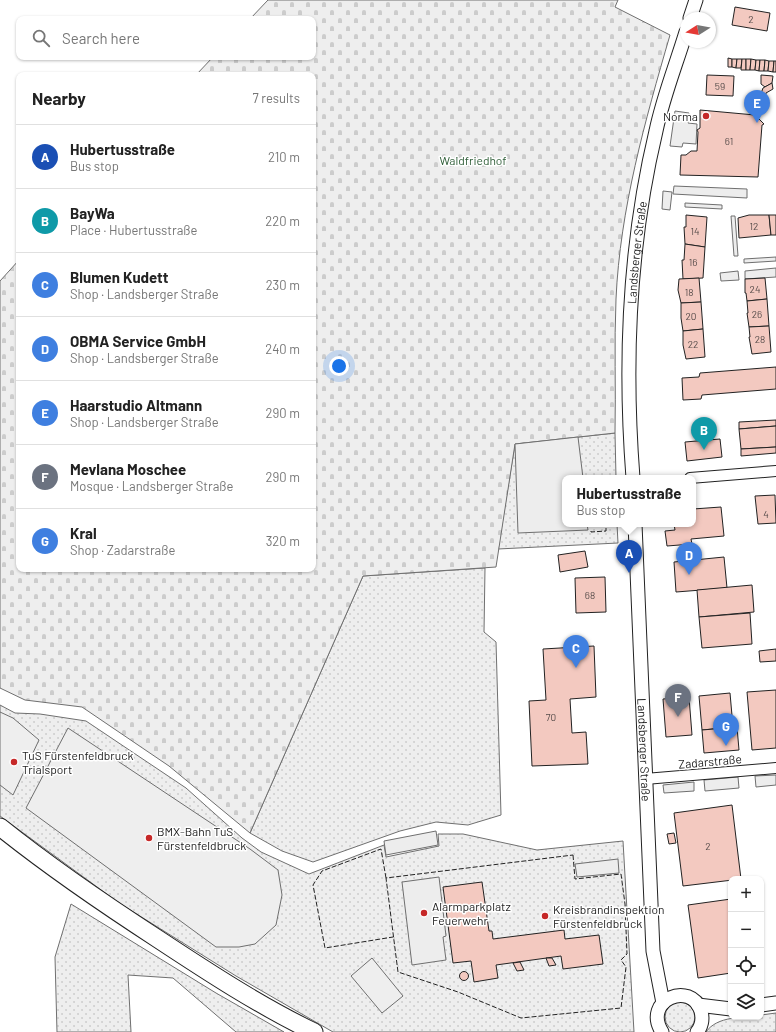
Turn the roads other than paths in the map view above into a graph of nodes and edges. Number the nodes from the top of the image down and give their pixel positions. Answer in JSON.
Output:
{"nodes":[{"id":1,"x":696,"y":0,"type":"edge"},
{"id":2,"x":692,"y":12,"type":"edge"},
{"id":3,"x":681,"y":48,"type":"edge"},
{"id":4,"x":776,"y":471,"type":"edge"},
{"id":5,"x":633,"y":475,"type":"edge"},
{"id":6,"x":696,"y":478,"type":"edge"},
{"id":7,"x":635,"y":527,"type":"edge"},
{"id":8,"x":776,"y":768,"type":"edge"},
{"id":9,"x":645,"y":779,"type":"junction"},
{"id":10,"x":0,"y":827,"type":"edge"},
{"id":11,"x":659,"y":975,"type":"junction"},
{"id":12,"x":679,"y":995,"type":"junction"},
{"id":13,"x":663,"y":1003,"type":"junction"},
{"id":14,"x":776,"y":1003,"type":"edge"},
{"id":15,"x":698,"y":1005,"type":"junction"},
{"id":16,"x":764,"y":1005,"type":"edge"},
{"id":17,"x":728,"y":1009,"type":"edge"},
{"id":18,"x":728,"y":1010,"type":"edge"},
{"id":19,"x":699,"y":1028,"type":"edge"},
{"id":20,"x":314,"y":1032,"type":"edge"},
{"id":21,"x":662,"y":1032,"type":"edge"}],
"edges":[{"from":1,"to":2,"type":"street"},
{"from":3,"to":5,"type":"street","name":"Landsberger Straße"},
{"from":4,"to":6,"type":"street"},
{"from":7,"to":9,"type":"street","name":"Landsberger Straße"},
{"from":8,"to":9,"type":"street","name":"Zadarstraße"},
{"from":9,"to":11,"type":"street","name":"Landsberger Straße"},
{"from":10,"to":20,"type":"highway"},
{"from":11,"to":12,"type":"street"},
{"from":11,"to":13,"type":"street","name":"Landsberger Straße"},
{"from":12,"to":13,"type":"street"},
{"from":12,"to":15,"type":"street"},
{"from":13,"to":21,"type":"street"},
{"from":14,"to":16,"type":"street"},
{"from":15,"to":17,"type":"street"},
{"from":15,"to":19,"type":"street"},
{"from":18,"to":19,"type":"street"}]}
